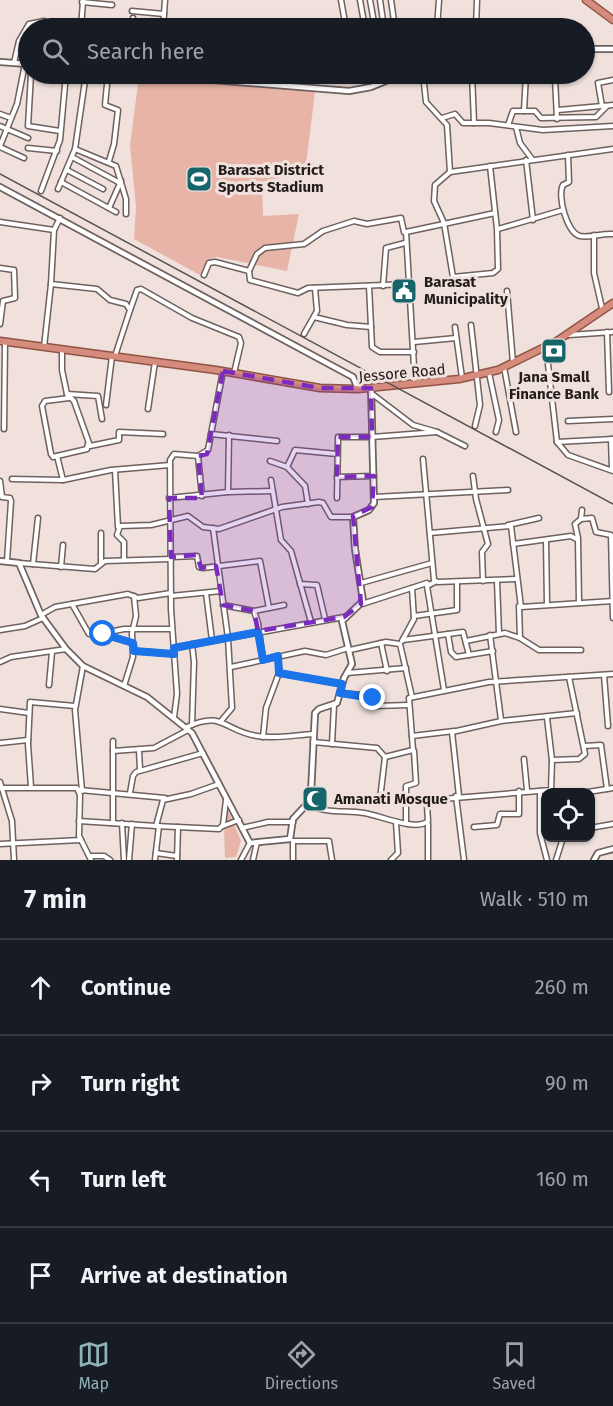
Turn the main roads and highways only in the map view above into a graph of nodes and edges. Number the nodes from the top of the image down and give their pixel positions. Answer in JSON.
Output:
{"nodes":[{"id":1,"x":586,"y":0,"type":"edge"},
{"id":2,"x":613,"y":20,"type":"edge"},
{"id":3,"x":613,"y":303,"type":"edge"},
{"id":4,"x":2,"y":342,"type":"edge"}],
"edges":[{"from":1,"to":2,"type":"highway"},
{"from":3,"to":4,"type":"highway","name":"Jessore Road"}]}
